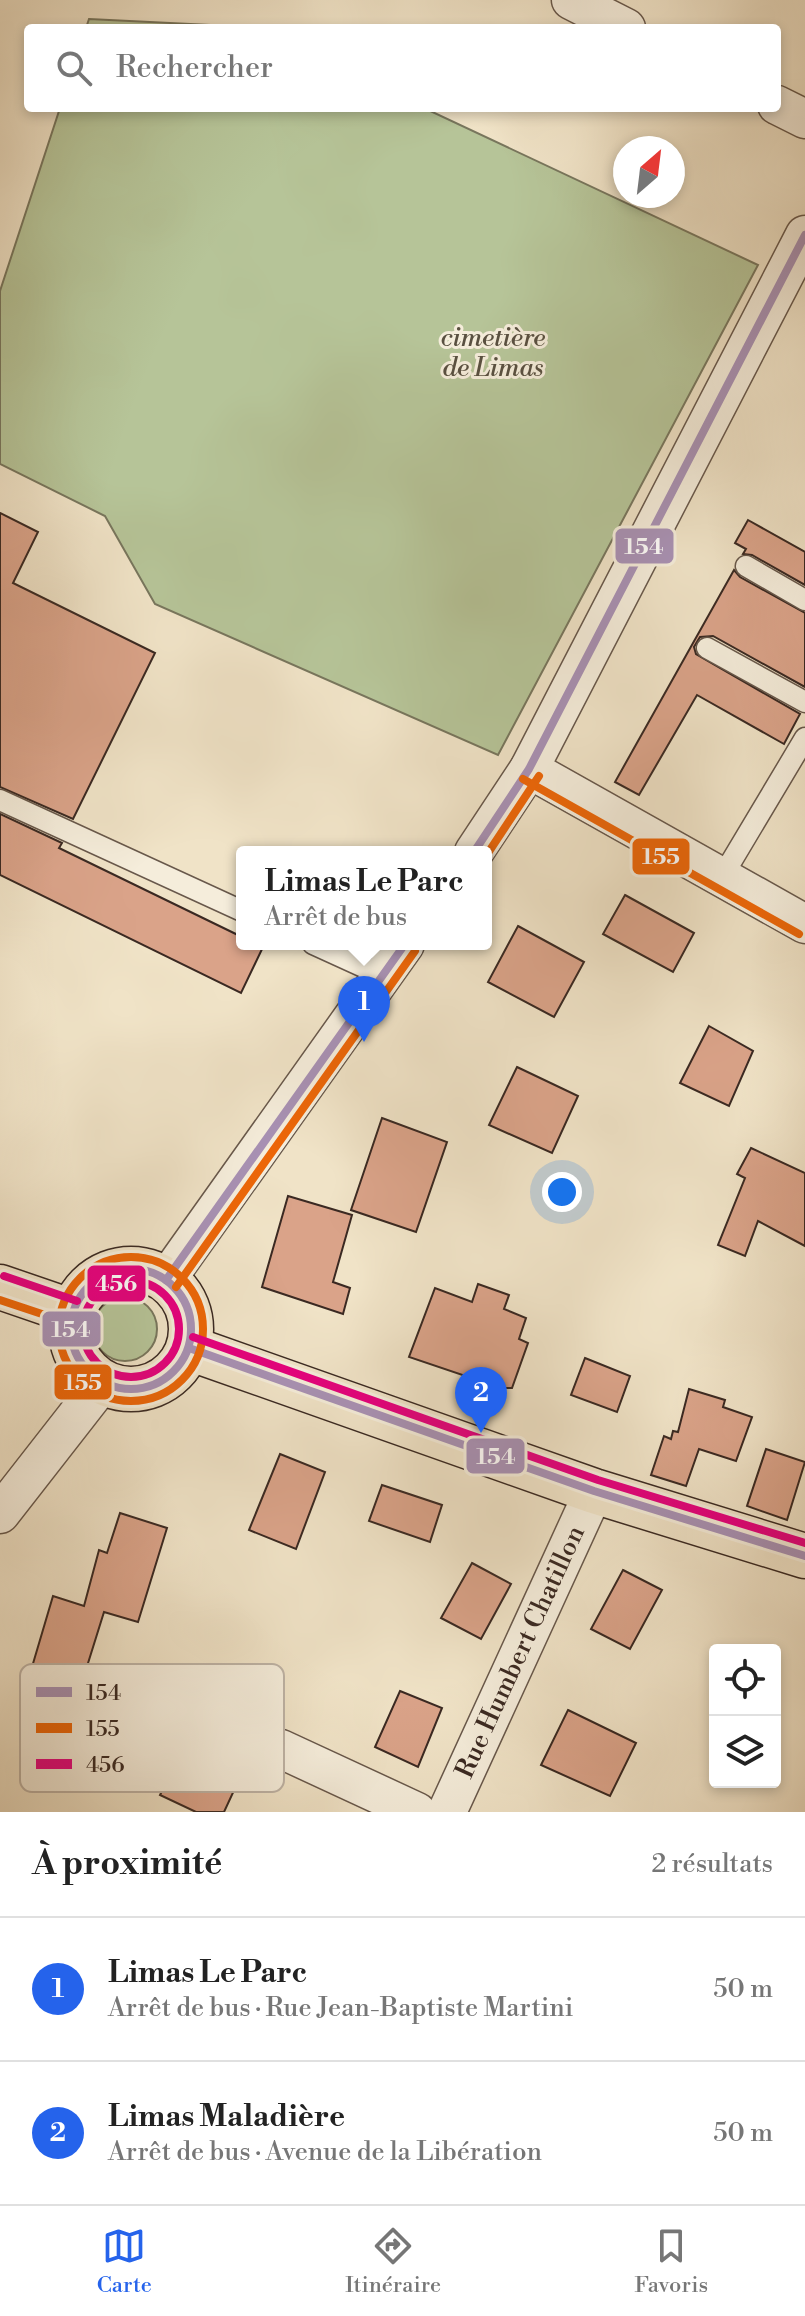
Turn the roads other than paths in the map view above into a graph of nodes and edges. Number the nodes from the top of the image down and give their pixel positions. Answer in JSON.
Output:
{"nodes":[{"id":1,"x":571,"y":0,"type":"edge"},
{"id":2,"x":618,"y":24,"type":"edge"},
{"id":3,"x":781,"y":107,"type":"edge"},
{"id":4,"x":805,"y":119,"type":"edge"},
{"id":5,"x":805,"y":235,"type":"edge"},
{"id":6,"x":746,"y":566,"type":"dead end"},
{"id":7,"x":805,"y":600,"type":"edge"},
{"id":8,"x":707,"y":648,"type":"dead end"},
{"id":9,"x":805,"y":702,"type":"edge"},
{"id":10,"x":805,"y":738,"type":"edge"},
{"id":11,"x":529,"y":769,"type":"junction"},
{"id":12,"x":0,"y":800,"type":"edge"},
{"id":13,"x":478,"y":846,"type":"edge"},
{"id":14,"x":722,"y":877,"type":"junction"},
{"id":15,"x":236,"y":908,"type":"edge"},
{"id":16,"x":805,"y":924,"type":"edge"},
{"id":17,"x":326,"y":950,"type":"edge"},
{"id":18,"x":400,"y":950,"type":"edge"},
{"id":19,"x":381,"y":975,"type":"junction"},
{"id":20,"x":166,"y":1280,"type":"junction"},
{"id":21,"x":0,"y":1287,"type":"edge"},
{"id":22,"x":73,"y":1312,"type":"junction"},
{"id":23,"x":189,"y":1348,"type":"junction"},
{"id":24,"x":103,"y":1382,"type":"junction"},
{"id":25,"x":594,"y":1491,"type":"junction"},
{"id":26,"x":0,"y":1514,"type":"edge"},
{"id":27,"x":805,"y":1556,"type":"edge"},
{"id":28,"x":284,"y":1750,"type":"edge"},
{"id":29,"x":417,"y":1812,"type":"edge"},
{"id":30,"x":447,"y":1812,"type":"edge"}],
"edges":[{"from":1,"to":2,"type":"street"},
{"from":3,"to":4,"type":"street"},
{"from":5,"to":11,"type":"street"},
{"from":6,"to":7,"type":"lane"},
{"from":8,"to":9,"type":"lane"},
{"from":10,"to":14,"type":"lane"},
{"from":11,"to":13,"type":"street"},
{"from":11,"to":14,"type":"street"},
{"from":12,"to":15,"type":"lane"},
{"from":14,"to":16,"type":"street"},
{"from":17,"to":19,"type":"lane"},
{"from":18,"to":19,"type":"street"},
{"from":19,"to":20,"type":"street"},
{"from":20,"to":22,"type":"main road"},
{"from":20,"to":23,"type":"main road"},
{"from":21,"to":22,"type":"main road"},
{"from":22,"to":24,"type":"main road"},
{"from":23,"to":24,"type":"main road"},
{"from":23,"to":25,"type":"main road"},
{"from":24,"to":26,"type":"street"},
{"from":25,"to":27,"type":"main road"},
{"from":25,"to":30,"type":"street","name":"Rue Humbert Chatillon"},
{"from":28,"to":29,"type":"street"}]}
